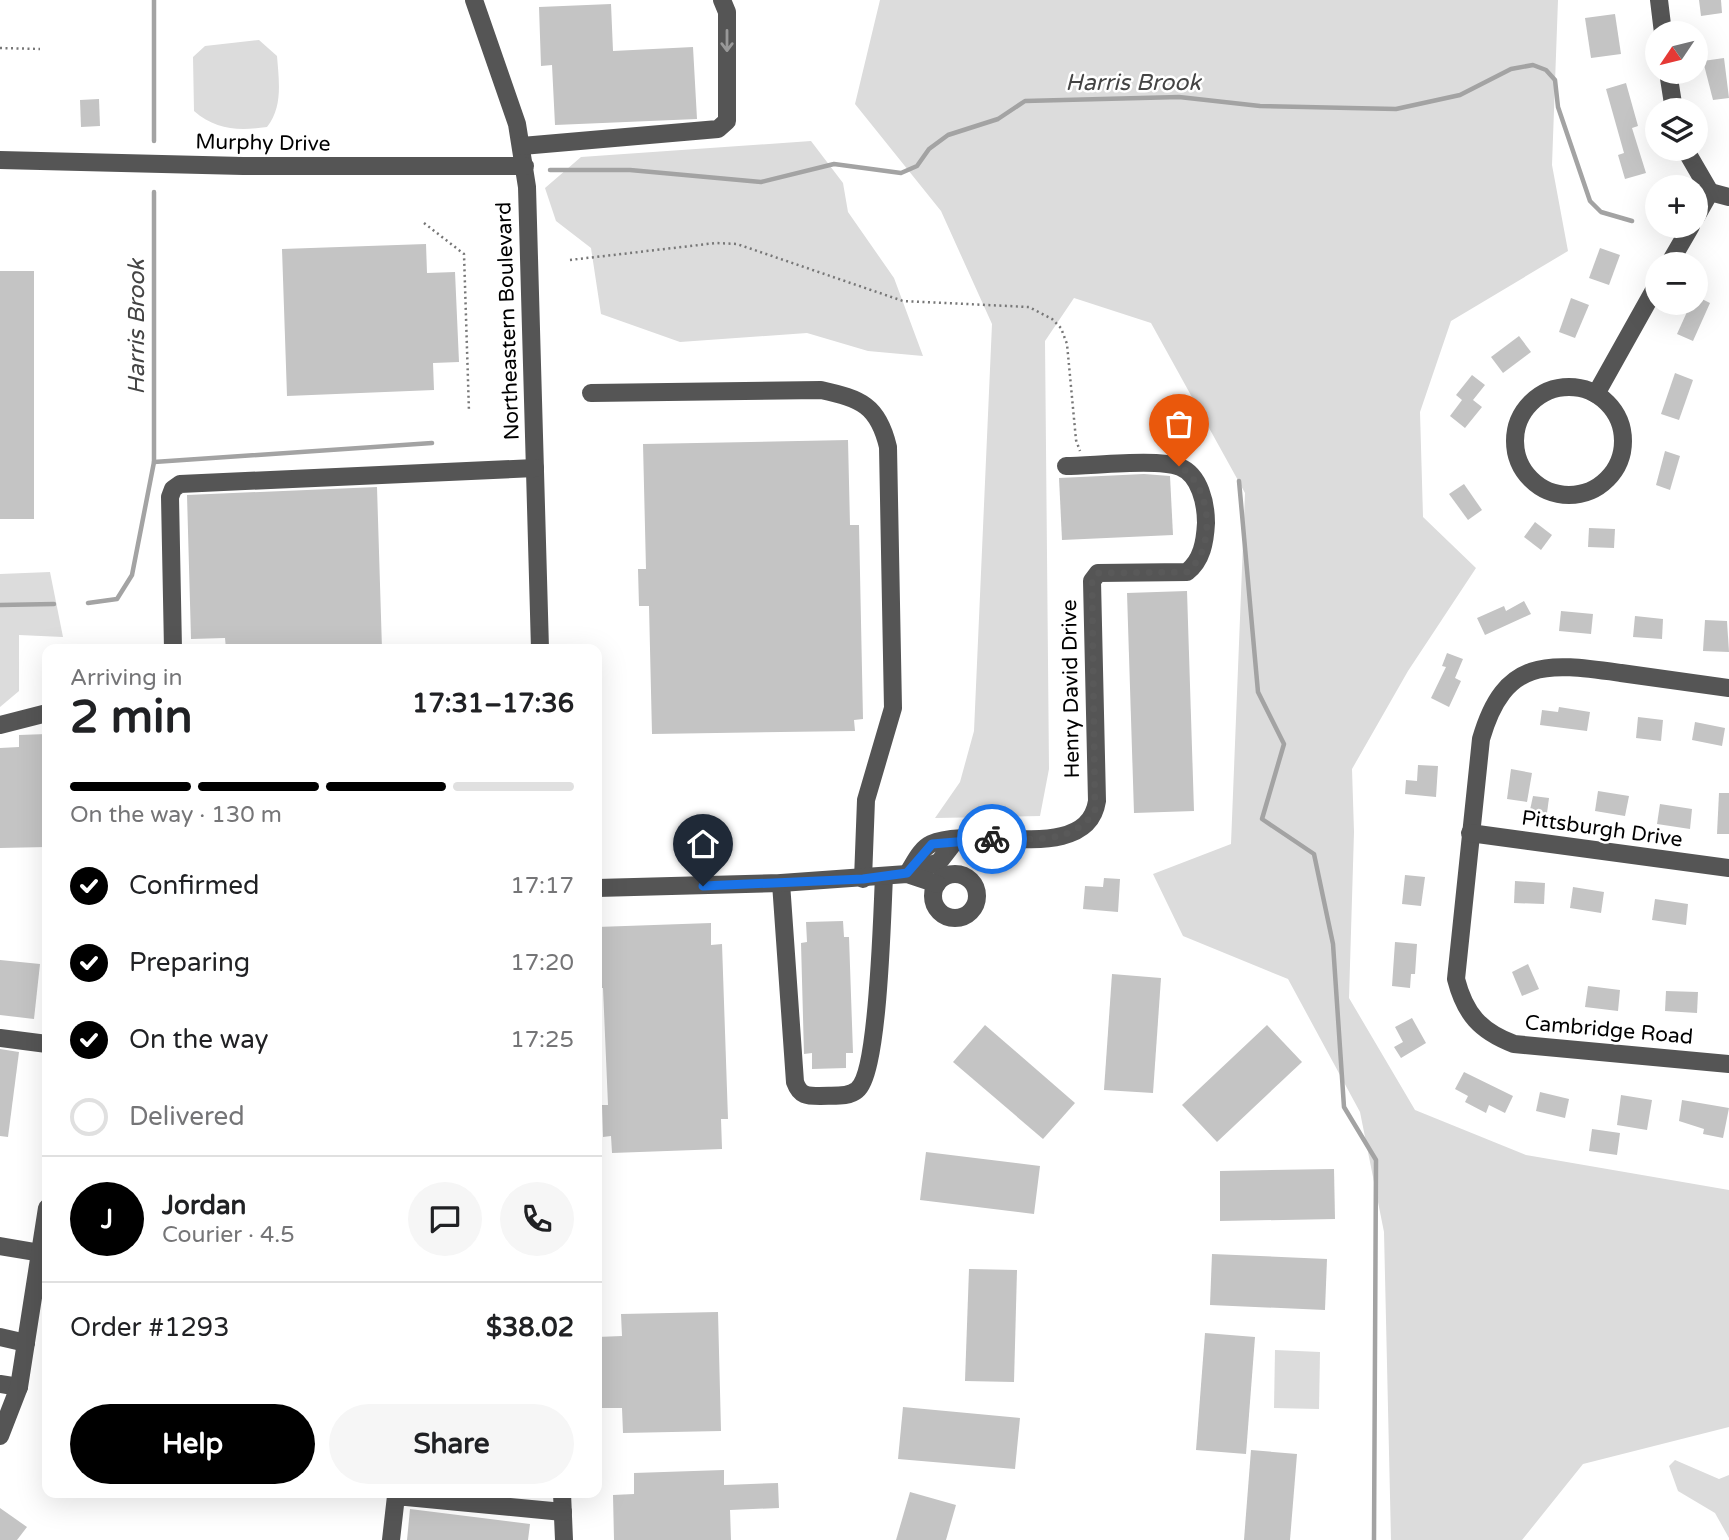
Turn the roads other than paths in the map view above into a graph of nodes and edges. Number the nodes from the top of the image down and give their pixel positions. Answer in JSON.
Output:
{"nodes":[{"id":1,"x":474,"y":0,"type":"edge"},
{"id":2,"x":722,"y":0,"type":"edge"},
{"id":3,"x":1659,"y":0,"type":"edge"},
{"id":4,"x":1662,"y":21,"type":"edge"},
{"id":5,"x":522,"y":146,"type":"junction"},
{"id":6,"x":0,"y":160,"type":"edge"},
{"id":7,"x":1692,"y":161,"type":"edge"},
{"id":8,"x":525,"y":166,"type":"junction"},
{"id":9,"x":1710,"y":192,"type":"junction"},
{"id":10,"x":1708,"y":196,"type":"edge"},
{"id":11,"x":1729,"y":197,"type":"edge"},
{"id":12,"x":1645,"y":306,"type":"edge"},
{"id":13,"x":591,"y":393,"type":"dead end"},
{"id":14,"x":1596,"y":394,"type":"junction"},
{"id":15,"x":1066,"y":466,"type":"dead end"},
{"id":16,"x":535,"y":468,"type":"junction"},
{"id":17,"x":173,"y":644,"type":"edge"},
{"id":18,"x":540,"y":644,"type":"edge"},
{"id":19,"x":1729,"y":688,"type":"edge"},
{"id":20,"x":42,"y":714,"type":"edge"},
{"id":21,"x":0,"y":725,"type":"edge"},
{"id":22,"x":1470,"y":834,"type":"junction"},
{"id":23,"x":1729,"y":868,"type":"edge"},
{"id":24,"x":907,"y":873,"type":"junction"},
{"id":25,"x":884,"y":877,"type":"junction"},
{"id":26,"x":863,"y":879,"type":"junction"},
{"id":27,"x":781,"y":883,"type":"junction"},
{"id":28,"x":937,"y":884,"type":"dead end"},
{"id":29,"x":602,"y":888,"type":"edge"},
{"id":30,"x":0,"y":1038,"type":"edge"},
{"id":31,"x":42,"y":1043,"type":"edge"},
{"id":32,"x":1729,"y":1063,"type":"edge"},
{"id":33,"x":0,"y":1246,"type":"edge"},
{"id":34,"x":42,"y":1246,"type":"edge"},
{"id":35,"x":41,"y":1253,"type":"junction"},
{"id":36,"x":41,"y":1288,"type":"edge"},
{"id":37,"x":0,"y":1337,"type":"edge"},
{"id":38,"x":26,"y":1343,"type":"junction"},
{"id":39,"x":0,"y":1384,"type":"edge"},
{"id":40,"x":19,"y":1387,"type":"junction"},
{"id":41,"x":0,"y":1436,"type":"edge"},
{"id":42,"x":396,"y":1498,"type":"edge"},
{"id":43,"x":417,"y":1498,"type":"edge"},
{"id":44,"x":562,"y":1498,"type":"edge"},
{"id":45,"x":562,"y":1512,"type":"junction"},
{"id":46,"x":391,"y":1540,"type":"edge"},
{"id":47,"x":564,"y":1540,"type":"edge"}],
"edges":[{"from":1,"to":5,"type":"street","name":"Northeastern Boulevard"},
{"from":2,"to":5,"type":"street","one_way":true},
{"from":3,"to":4,"type":"street"},
{"from":5,"to":8,"type":"street","name":"Northeastern Boulevard"},
{"from":6,"to":8,"type":"street","name":"Murphy Drive"},
{"from":7,"to":9,"type":"street"},
{"from":8,"to":16,"type":"street","name":"Northeastern Boulevard"},
{"from":9,"to":10,"type":"street"},
{"from":9,"to":11,"type":"street"},
{"from":12,"to":14,"type":"street"},
{"from":13,"to":26,"type":"street"},
{"from":14,"to":14,"type":"street"},
{"from":15,"to":24,"type":"street","name":"Henry David Drive"},
{"from":16,"to":17,"type":"street"},
{"from":16,"to":18,"type":"street","name":"Northeastern Boulevard"},
{"from":19,"to":22,"type":"street","name":"Cambridge Road"},
{"from":20,"to":21,"type":"street"},
{"from":22,"to":23,"type":"street","name":"Pittsburgh Drive"},
{"from":22,"to":32,"type":"street","name":"Cambridge Road"},
{"from":24,"to":25,"type":"street"},
{"from":24,"to":28,"type":"street"},
{"from":25,"to":26,"type":"street"},
{"from":25,"to":27,"type":"street"},
{"from":26,"to":27,"type":"street"},
{"from":27,"to":29,"type":"street"},
{"from":30,"to":31,"type":"street"},
{"from":33,"to":35,"type":"street"},
{"from":34,"to":35,"type":"street"},
{"from":35,"to":36,"type":"street"},
{"from":36,"to":38,"type":"street"},
{"from":37,"to":38,"type":"street"},
{"from":38,"to":40,"type":"street"},
{"from":39,"to":40,"type":"street"},
{"from":40,"to":41,"type":"street"},
{"from":42,"to":46,"type":"street"},
{"from":43,"to":45,"type":"street"},
{"from":44,"to":45,"type":"street"},
{"from":45,"to":47,"type":"street"}]}
